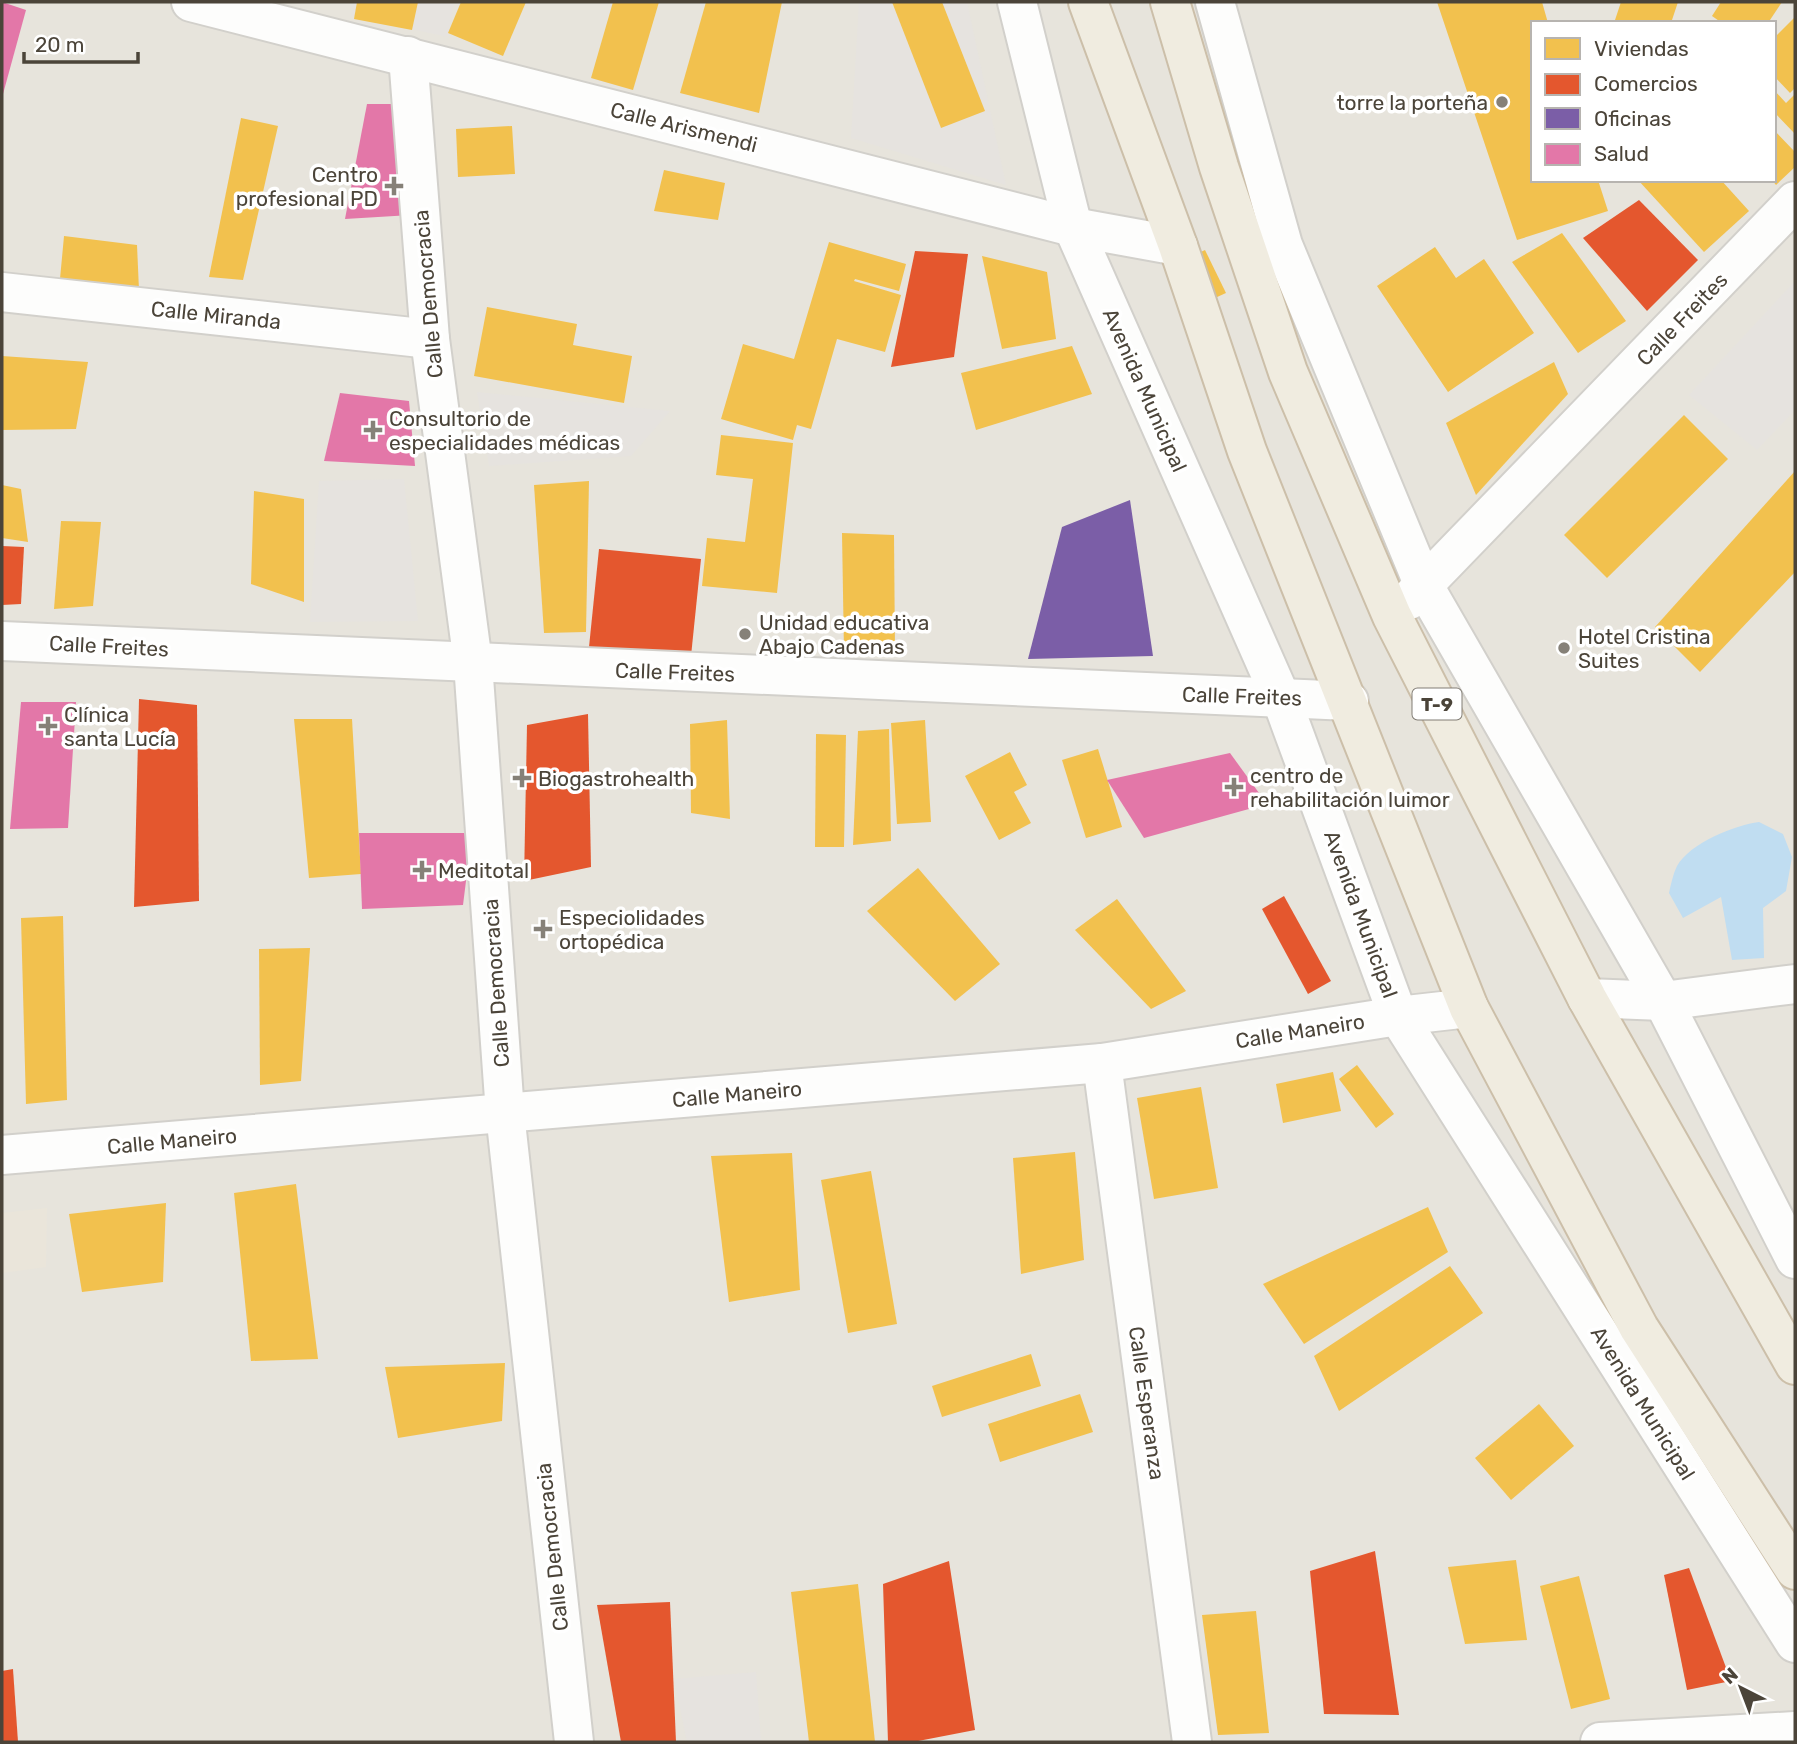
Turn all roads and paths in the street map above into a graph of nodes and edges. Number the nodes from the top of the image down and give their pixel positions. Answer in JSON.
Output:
{"nodes":[{"id":1,"x":191,"y":2,"type":"edge"},
{"id":2,"x":1017,"y":2,"type":"edge"},
{"id":3,"x":1088,"y":2,"type":"edge"},
{"id":4,"x":1171,"y":2,"type":"edge"},
{"id":5,"x":1215,"y":2,"type":"edge"},
{"id":6,"x":408,"y":56,"type":"junction"},
{"id":7,"x":1795,"y":201,"type":"edge"},
{"id":8,"x":1073,"y":227,"type":"junction"},
{"id":9,"x":1178,"y":246,"type":"junction"},
{"id":10,"x":2,"y":292,"type":"edge"},
{"id":11,"x":429,"y":339,"type":"junction"},
{"id":12,"x":1424,"y":586,"type":"junction"},
{"id":13,"x":1392,"y":616,"type":"junction"},
{"id":14,"x":2,"y":641,"type":"edge"},
{"id":15,"x":473,"y":663,"type":"junction"},
{"id":16,"x":1281,"y":698,"type":"junction"},
{"id":17,"x":1349,"y":701,"type":"junction"},
{"id":18,"x":1795,"y":984,"type":"edge"},
{"id":19,"x":1587,"y":998,"type":"junction"},
{"id":20,"x":1663,"y":1001,"type":"junction"},
{"id":21,"x":1469,"y":1008,"type":"junction"},
{"id":22,"x":1398,"y":1016,"type":"junction"},
{"id":23,"x":1102,"y":1063,"type":"junction"},
{"id":24,"x":505,"y":1113,"type":"junction"},
{"id":25,"x":2,"y":1155,"type":"edge"},
{"id":26,"x":1795,"y":1259,"type":"edge"},
{"id":27,"x":1795,"y":1365,"type":"edge"},
{"id":28,"x":1795,"y":1570,"type":"edge"},
{"id":29,"x":1795,"y":1643,"type":"edge"},
{"id":30,"x":1789,"y":1735,"type":"edge"},
{"id":31,"x":574,"y":1742,"type":"edge"},
{"id":32,"x":1192,"y":1742,"type":"edge"},
{"id":33,"x":1600,"y":1742,"type":"edge"}],
"edges":[{"from":1,"to":6,"type":"street","name":"Calle Arismendi"},
{"from":2,"to":8,"type":"street","name":"Avenida Municipal"},
{"from":3,"to":9,"type":"highway","name":"Avenida Municipal"},
{"from":4,"to":13,"type":"highway","number":"T-9"},
{"from":5,"to":12,"type":"street","number":"T-9"},
{"from":6,"to":8,"type":"street","name":"Calle Arismendi"},
{"from":6,"to":11,"type":"street","name":"Calle Democracia"},
{"from":7,"to":12,"type":"street","name":"Calle Freites"},
{"from":8,"to":9,"type":"street","name":"Calle Arismendi"},
{"from":8,"to":16,"type":"street","name":"Avenida Municipal"},
{"from":9,"to":17,"type":"highway","name":"Avenida Municipal"},
{"from":10,"to":11,"type":"street","name":"Calle Miranda"},
{"from":11,"to":15,"type":"street","name":"Calle Democracia"},
{"from":12,"to":13,"type":"street","name":"Calle Freites"},
{"from":12,"to":20,"type":"street","number":"T-9"},
{"from":13,"to":19,"type":"highway","number":"T-9"},
{"from":14,"to":15,"type":"street","name":"Calle Freites"},
{"from":15,"to":16,"type":"street","name":"Calle Freites"},
{"from":15,"to":24,"type":"street","name":"Calle Democracia"},
{"from":16,"to":17,"type":"street","name":"Calle Freites"},
{"from":16,"to":22,"type":"street","name":"Avenida Municipal"},
{"from":17,"to":21,"type":"highway","name":"Avenida Municipal"},
{"from":18,"to":20,"type":"street"},
{"from":19,"to":20,"type":"street"},
{"from":19,"to":27,"type":"highway","number":"T-9"},
{"from":20,"to":26,"type":"street","number":"T-9"},
{"from":21,"to":22,"type":"street","name":"Calle Maneiro"},
{"from":21,"to":28,"type":"highway","name":"Avenida Municipal"},
{"from":22,"to":23,"type":"street","name":"Calle Maneiro"},
{"from":22,"to":29,"type":"street","name":"Avenida Municipal"},
{"from":23,"to":24,"type":"street","name":"Calle Maneiro"},
{"from":23,"to":32,"type":"street","name":"Calle Esperanza"},
{"from":24,"to":25,"type":"street","name":"Calle Maneiro"},
{"from":24,"to":31,"type":"street","name":"Calle Democracia"},
{"from":30,"to":33,"type":"street"}]}
